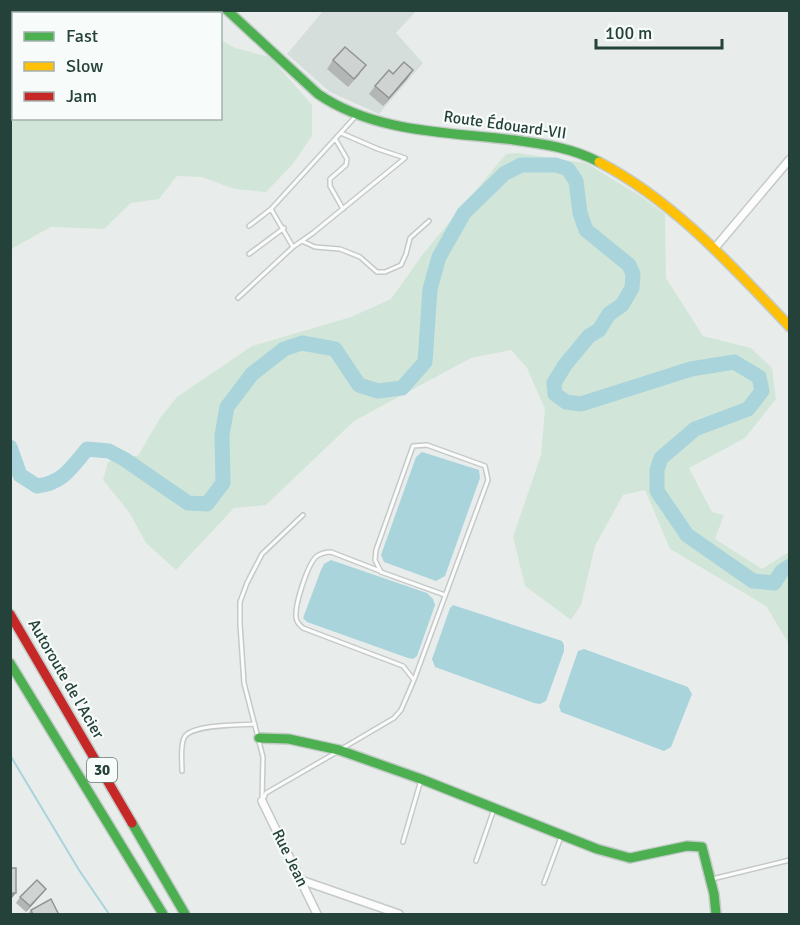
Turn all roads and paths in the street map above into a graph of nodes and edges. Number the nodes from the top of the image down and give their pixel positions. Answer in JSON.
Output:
{"nodes":[{"id":1,"x":227,"y":10,"type":"edge"},
{"id":2,"x":357,"y":115,"type":"junction"},
{"id":3,"x":341,"y":133,"type":"junction"},
{"id":4,"x":335,"y":140,"type":"junction"},
{"id":5,"x":789,"y":159,"type":"edge"},
{"id":6,"x":271,"y":209,"type":"junction"},
{"id":7,"x":343,"y":209,"type":"junction"},
{"id":8,"x":429,"y":221,"type":"dead end"},
{"id":9,"x":249,"y":226,"type":"dead end"},
{"id":10,"x":284,"y":228,"type":"junction"},
{"id":11,"x":302,"y":241,"type":"junction"},
{"id":12,"x":293,"y":247,"type":"junction"},
{"id":13,"x":714,"y":249,"type":"junction"},
{"id":14,"x":249,"y":254,"type":"dead end"},
{"id":15,"x":238,"y":298,"type":"dead end"},
{"id":16,"x":789,"y":325,"type":"edge"},
{"id":17,"x":303,"y":515,"type":"dead end"},
{"id":18,"x":381,"y":572,"type":"junction"},
{"id":19,"x":445,"y":595,"type":"junction"},
{"id":20,"x":10,"y":614,"type":"edge"},
{"id":21,"x":10,"y":663,"type":"edge"},
{"id":22,"x":414,"y":680,"type":"junction"},
{"id":23,"x":255,"y":724,"type":"junction"},
{"id":24,"x":259,"y":738,"type":"junction"},
{"id":25,"x":339,"y":750,"type":"junction"},
{"id":26,"x":182,"y":771,"type":"dead end"},
{"id":27,"x":421,"y":778,"type":"junction"},
{"id":28,"x":262,"y":801,"type":"junction"},
{"id":29,"x":494,"y":807,"type":"junction"},
{"id":30,"x":562,"y":834,"type":"junction"},
{"id":31,"x":403,"y":842,"type":"dead end"},
{"id":32,"x":789,"y":860,"type":"edge"},
{"id":33,"x":476,"y":861,"type":"dead end"},
{"id":34,"x":301,"y":880,"type":"junction"},
{"id":35,"x":710,"y":880,"type":"junction"},
{"id":36,"x":544,"y":883,"type":"dead end"},
{"id":37,"x":164,"y":915,"type":"edge"},
{"id":38,"x":185,"y":915,"type":"edge"},
{"id":39,"x":318,"y":915,"type":"edge"},
{"id":40,"x":399,"y":915,"type":"edge"},
{"id":41,"x":716,"y":915,"type":"edge"}],
"edges":[{"from":1,"to":2,"type":"main road","name":"Route Édouard-VII"},
{"from":2,"to":3,"type":"lane"},
{"from":2,"to":13,"type":"main road","name":"Route Édouard-VII"},
{"from":3,"to":4,"type":"lane"},
{"from":3,"to":7,"type":"lane"},
{"from":4,"to":6,"type":"lane"},
{"from":4,"to":7,"type":"lane"},
{"from":5,"to":13,"type":"street"},
{"from":6,"to":9,"type":"lane"},
{"from":6,"to":10,"type":"lane"},
{"from":7,"to":11,"type":"lane"},
{"from":8,"to":11,"type":"lane"},
{"from":10,"to":12,"type":"lane"},
{"from":10,"to":14,"type":"lane"},
{"from":11,"to":12,"type":"lane"},
{"from":12,"to":15,"type":"lane"},
{"from":13,"to":16,"type":"main road","name":"Route Édouard-VII"},
{"from":17,"to":23,"type":"lane"},
{"from":18,"to":19,"type":"lane"},
{"from":18,"to":19,"type":"lane"},
{"from":18,"to":22,"type":"lane"},
{"from":19,"to":22,"type":"lane"},
{"from":20,"to":38,"type":"main road","name":"Autoroute de l'Acier","number":"30"},
{"from":21,"to":37,"type":"main road","number":"30"},
{"from":22,"to":25,"type":"lane"},
{"from":23,"to":24,"type":"lane"},
{"from":23,"to":26,"type":"lane"},
{"from":24,"to":25,"type":"main road"},
{"from":24,"to":28,"type":"lane"},
{"from":25,"to":27,"type":"main road"},
{"from":25,"to":28,"type":"lane"},
{"from":27,"to":29,"type":"main road"},
{"from":27,"to":31,"type":"lane"},
{"from":28,"to":34,"type":"street","name":"Rue Jean"},
{"from":29,"to":30,"type":"main road"},
{"from":29,"to":33,"type":"lane"},
{"from":30,"to":35,"type":"main road"},
{"from":30,"to":36,"type":"lane"},
{"from":32,"to":35,"type":"lane"},
{"from":34,"to":39,"type":"street","name":"Rue Jean"},
{"from":34,"to":40,"type":"street"},
{"from":35,"to":41,"type":"main road"}]}
